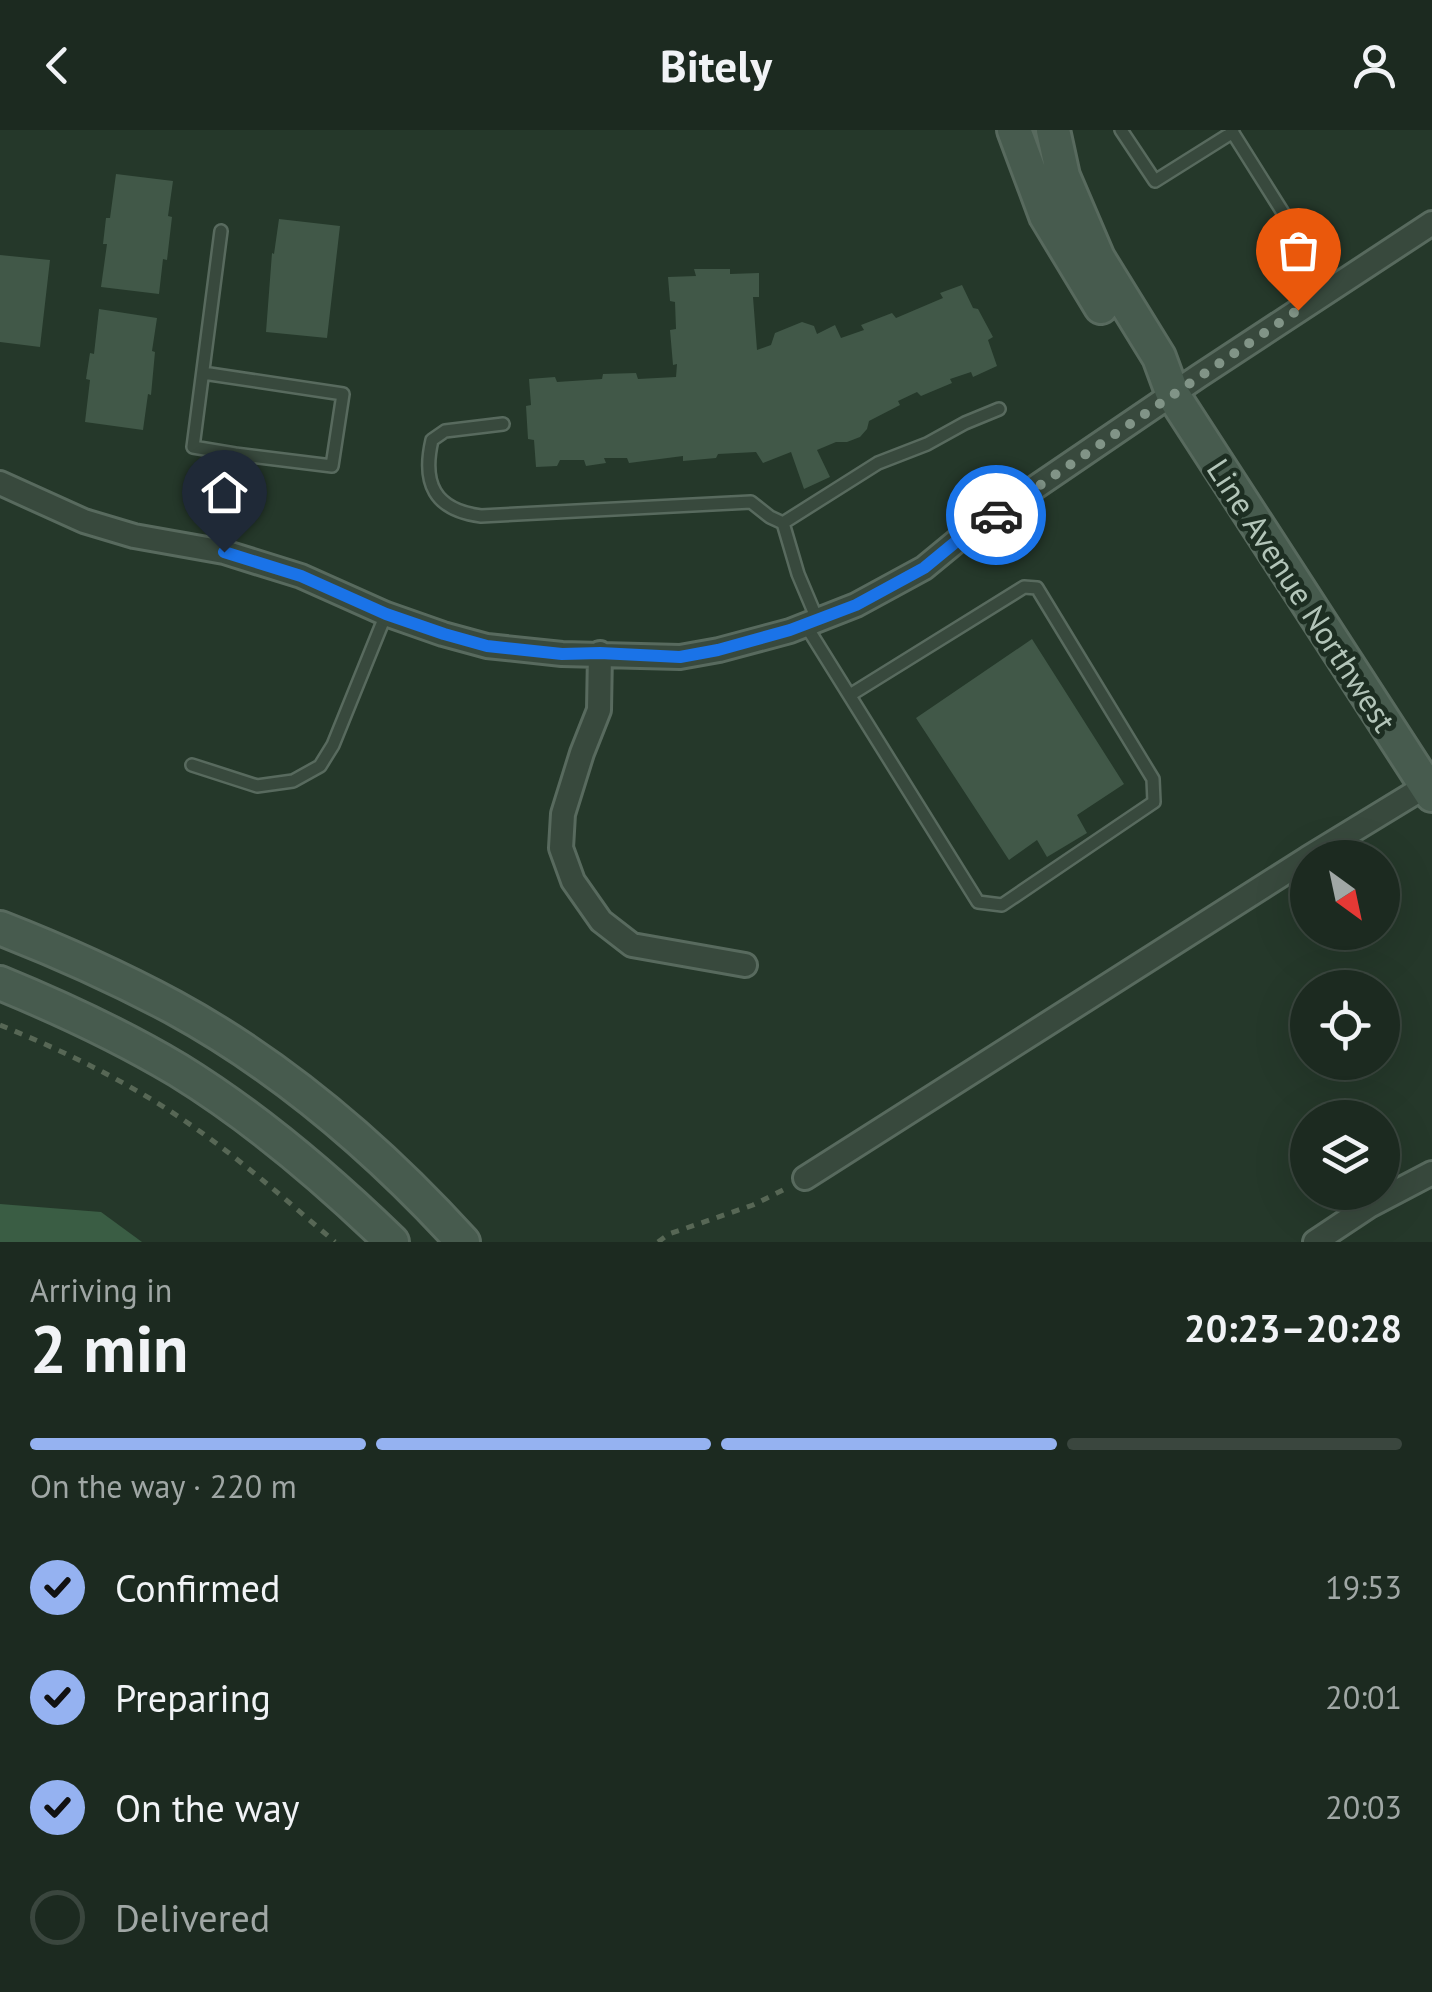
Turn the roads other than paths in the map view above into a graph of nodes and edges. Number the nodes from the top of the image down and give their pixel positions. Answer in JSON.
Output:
{"nodes":[{"id":1,"x":1014,"y":130,"type":"edge"},
{"id":2,"x":1053,"y":130,"type":"edge"},
{"id":3,"x":1121,"y":130,"type":"edge"},
{"id":4,"x":1232,"y":131,"type":"edge"},
{"id":5,"x":1432,"y":223,"type":"edge"},
{"id":6,"x":220,"y":231,"type":"dead end"},
{"id":7,"x":1330,"y":288,"type":"junction"},
{"id":8,"x":203,"y":373,"type":"junction"},
{"id":9,"x":1173,"y":395,"type":"junction"},
{"id":10,"x":999,"y":410,"type":"dead end"},
{"id":11,"x":503,"y":424,"type":"dead end"},
{"id":12,"x":235,"y":454,"type":"junction"},
{"id":13,"x":0,"y":483,"type":"edge"},
{"id":14,"x":783,"y":522,"type":"junction"},
{"id":15,"x":224,"y":552,"type":"junction"},
{"id":16,"x":386,"y":614,"type":"junction"},
{"id":17,"x":811,"y":621,"type":"junction"},
{"id":18,"x":600,"y":653,"type":"junction"},
{"id":19,"x":850,"y":695,"type":"junction"},
{"id":20,"x":192,"y":765,"type":"dead end"},
{"id":21,"x":1429,"y":790,"type":"edge"},
{"id":22,"x":1340,"y":840,"type":"edge"},
{"id":23,"x":1290,"y":869,"type":"edge"},
{"id":24,"x":0,"y":928,"type":"edge"},
{"id":25,"x":746,"y":965,"type":"dead end"},
{"id":26,"x":0,"y":983,"type":"edge"},
{"id":27,"x":1432,"y":1173,"type":"edge"},
{"id":28,"x":805,"y":1178,"type":"road end"},
{"id":29,"x":392,"y":1242,"type":"edge"},
{"id":30,"x":463,"y":1242,"type":"edge"},
{"id":31,"x":1315,"y":1242,"type":"edge"}],
"edges":[{"from":1,"to":9,"type":"street","name":"Line Avenue Northwest"},
{"from":2,"to":9,"type":"street","name":"Line Avenue Northwest"},
{"from":3,"to":4,"type":"lane"},
{"from":4,"to":7,"type":"lane"},
{"from":5,"to":7,"type":"street"},
{"from":6,"to":8,"type":"lane"},
{"from":7,"to":9,"type":"street"},
{"from":8,"to":12,"type":"lane"},
{"from":8,"to":12,"type":"lane"},
{"from":9,"to":17,"type":"street"},
{"from":9,"to":21,"type":"street","name":"Line Avenue Northwest"},
{"from":10,"to":14,"type":"lane"},
{"from":11,"to":14,"type":"lane"},
{"from":12,"to":15,"type":"lane"},
{"from":13,"to":15,"type":"street"},
{"from":14,"to":17,"type":"lane"},
{"from":15,"to":16,"type":"street"},
{"from":16,"to":18,"type":"street"},
{"from":16,"to":20,"type":"lane"},
{"from":17,"to":18,"type":"street"},
{"from":17,"to":19,"type":"lane"},
{"from":18,"to":25,"type":"street"},
{"from":19,"to":19,"type":"lane"},
{"from":21,"to":22,"type":"street"},
{"from":23,"to":28,"type":"street"},
{"from":24,"to":30,"type":"street"},
{"from":26,"to":29,"type":"street"},
{"from":27,"to":31,"type":"street"}]}
